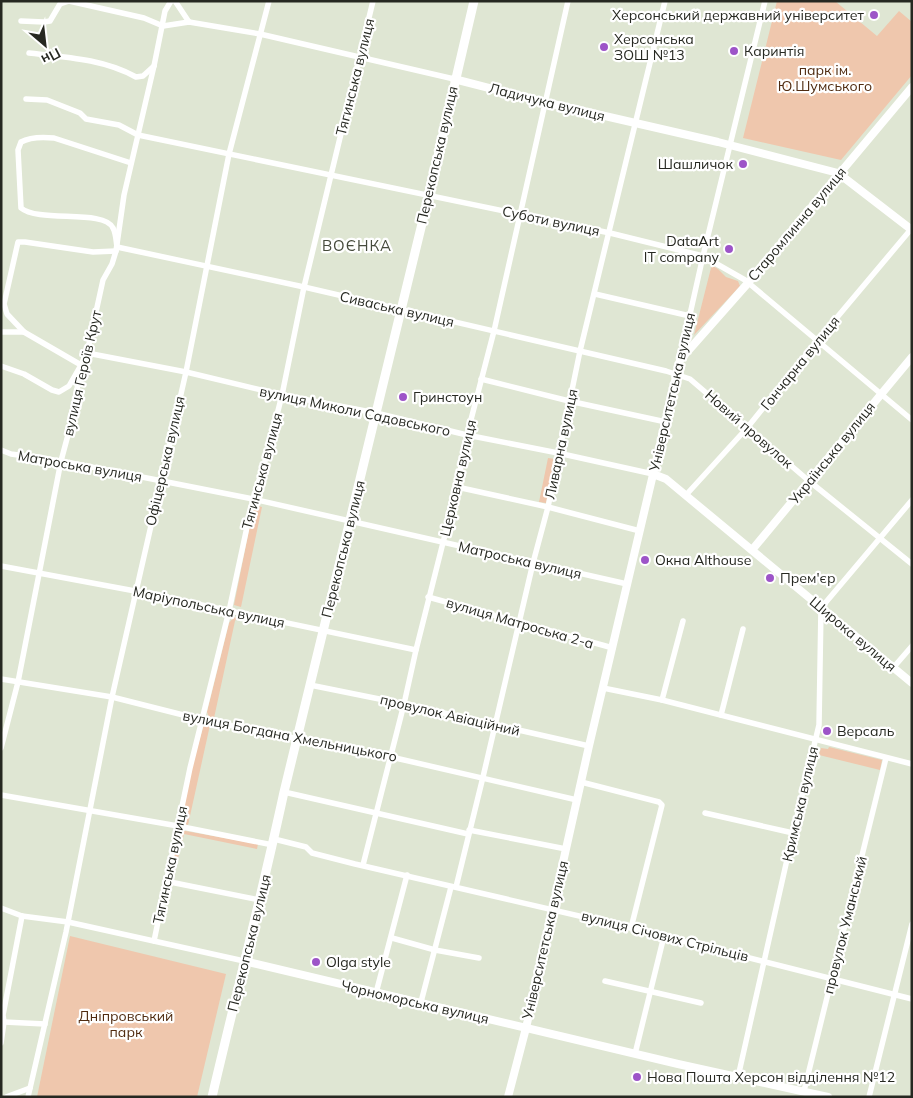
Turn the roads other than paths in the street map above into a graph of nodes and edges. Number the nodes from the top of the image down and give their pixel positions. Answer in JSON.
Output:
{"nodes":[{"id":1,"x":171,"y":1,"type":"edge"},
{"id":2,"x":175,"y":1,"type":"edge"},
{"id":3,"x":269,"y":1,"type":"edge"},
{"id":4,"x":373,"y":1,"type":"edge"},
{"id":5,"x":474,"y":1,"type":"edge"},
{"id":6,"x":568,"y":1,"type":"edge"},
{"id":7,"x":665,"y":1,"type":"edge"},
{"id":8,"x":765,"y":1,"type":"edge"},
{"id":9,"x":21,"y":21,"type":"dead end"},
{"id":10,"x":189,"y":22,"type":"junction"},
{"id":11,"x":162,"y":26,"type":"junction"},
{"id":12,"x":260,"y":34,"type":"junction"},
{"id":13,"x":29,"y":53,"type":"dead end"},
{"id":14,"x":359,"y":57,"type":"junction"},
{"id":15,"x":154,"y":66,"type":"junction"},
{"id":16,"x":454,"y":79,"type":"junction"},
{"id":17,"x":912,"y":87,"type":"edge"},
{"id":18,"x":26,"y":99,"type":"dead end"},
{"id":19,"x":544,"y":102,"type":"junction"},
{"id":20,"x":636,"y":123,"type":"junction"},
{"id":21,"x":138,"y":135,"type":"junction"},
{"id":22,"x":731,"y":145,"type":"junction"},
{"id":23,"x":229,"y":154,"type":"junction"},
{"id":24,"x":132,"y":163,"type":"junction"},
{"id":25,"x":838,"y":173,"type":"junction"},
{"id":26,"x":331,"y":175,"type":"junction"},
{"id":27,"x":428,"y":196,"type":"junction"},
{"id":28,"x":520,"y":214,"type":"junction"},
{"id":29,"x":911,"y":229,"type":"edge"},
{"id":30,"x":610,"y":233,"type":"junction"},
{"id":31,"x":116,"y":249,"type":"junction"},
{"id":32,"x":703,"y":256,"type":"junction"},
{"id":33,"x":207,"y":268,"type":"junction"},
{"id":34,"x":748,"y":283,"type":"junction"},
{"id":35,"x":304,"y":287,"type":"junction"},
{"id":36,"x":595,"y":294,"type":"junction"},
{"id":37,"x":400,"y":309,"type":"junction"},
{"id":38,"x":690,"y":316,"type":"junction"},
{"id":39,"x":494,"y":331,"type":"junction"},
{"id":40,"x":1,"y":332,"type":"edge"},
{"id":41,"x":24,"y":332,"type":"junction"},
{"id":42,"x":818,"y":340,"type":"junction"},
{"id":43,"x":580,"y":351,"type":"junction"},
{"id":44,"x":87,"y":353,"type":"junction"},
{"id":45,"x":912,"y":357,"type":"edge"},
{"id":46,"x":680,"y":360,"type":"junction"},
{"id":47,"x":81,"y":365,"type":"junction"},
{"id":48,"x":1,"y":366,"type":"edge"},
{"id":49,"x":186,"y":372,"type":"junction"},
{"id":50,"x":677,"y":374,"type":"junction"},
{"id":51,"x":481,"y":379,"type":"junction"},
{"id":52,"x":881,"y":394,"type":"junction"},
{"id":53,"x":282,"y":395,"type":"junction"},
{"id":54,"x":569,"y":402,"type":"junction"},
{"id":55,"x":376,"y":413,"type":"junction"},
{"id":56,"x":912,"y":420,"type":"edge"},
{"id":57,"x":666,"y":422,"type":"junction"},
{"id":58,"x":747,"y":428,"type":"junction"},
{"id":59,"x":467,"y":435,"type":"junction"},
{"id":60,"x":1,"y":450,"type":"edge"},
{"id":61,"x":558,"y":453,"type":"junction"},
{"id":62,"x":61,"y":461,"type":"junction"},
{"id":63,"x":653,"y":474,"type":"junction"},
{"id":64,"x":809,"y":481,"type":"junction"},
{"id":65,"x":161,"y":482,"type":"junction"},
{"id":66,"x":457,"y":487,"type":"junction"},
{"id":67,"x":686,"y":495,"type":"junction"},
{"id":68,"x":253,"y":499,"type":"junction"},
{"id":69,"x":912,"y":500,"type":"edge"},
{"id":70,"x":548,"y":507,"type":"junction"},
{"id":71,"x":350,"y":522,"type":"junction"},
{"id":72,"x":640,"y":531,"type":"junction"},
{"id":73,"x":880,"y":538,"type":"junction"},
{"id":74,"x":442,"y":542,"type":"junction"},
{"id":75,"x":752,"y":550,"type":"junction"},
{"id":76,"x":533,"y":563,"type":"junction"},
{"id":77,"x":912,"y":564,"type":"edge"},
{"id":78,"x":1,"y":566,"type":"edge"},
{"id":79,"x":39,"y":572,"type":"junction"},
{"id":80,"x":627,"y":584,"type":"junction"},
{"id":81,"x":135,"y":591,"type":"junction"},
{"id":82,"x":428,"y":597,"type":"junction"},
{"id":83,"x":821,"y":608,"type":"junction"},
{"id":84,"x":229,"y":611,"type":"junction"},
{"id":85,"x":683,"y":621,"type":"dead end"},
{"id":86,"x":518,"y":623,"type":"junction"},
{"id":87,"x":743,"y":629,"type":"dead end"},
{"id":88,"x":324,"y":631,"type":"junction"},
{"id":89,"x":912,"y":646,"type":"edge"},
{"id":90,"x":613,"y":648,"type":"junction"},
{"id":91,"x":416,"y":650,"type":"junction"},
{"id":92,"x":893,"y":668,"type":"junction"},
{"id":93,"x":1,"y":679,"type":"edge"},
{"id":94,"x":18,"y":682,"type":"junction"},
{"id":95,"x":912,"y":683,"type":"edge"},
{"id":96,"x":310,"y":685,"type":"junction"},
{"id":97,"x":603,"y":688,"type":"junction"},
{"id":98,"x":112,"y":697,"type":"junction"},
{"id":99,"x":662,"y":700,"type":"junction"},
{"id":100,"x":404,"y":704,"type":"junction"},
{"id":101,"x":721,"y":715,"type":"junction"},
{"id":102,"x":203,"y":720,"type":"junction"},
{"id":103,"x":495,"y":725,"type":"junction"},
{"id":104,"x":297,"y":739,"type":"junction"},
{"id":105,"x":816,"y":739,"type":"junction"},
{"id":106,"x":589,"y":746,"type":"junction"},
{"id":107,"x":1,"y":748,"type":"edge"},
{"id":108,"x":391,"y":756,"type":"junction"},
{"id":109,"x":886,"y":758,"type":"junction"},
{"id":110,"x":912,"y":764,"type":"edge"},
{"id":111,"x":483,"y":777,"type":"junction"},
{"id":112,"x":581,"y":782,"type":"junction"},
{"id":113,"x":284,"y":792,"type":"junction"},
{"id":114,"x":1,"y":795,"type":"edge"},
{"id":115,"x":577,"y":800,"type":"junction"},
{"id":116,"x":91,"y":811,"type":"junction"},
{"id":117,"x":376,"y":812,"type":"junction"},
{"id":118,"x":705,"y":813,"type":"dead end"},
{"id":119,"x":178,"y":826,"type":"junction"},
{"id":120,"x":469,"y":832,"type":"junction"},
{"id":121,"x":793,"y":833,"type":"junction"},
{"id":122,"x":274,"y":842,"type":"junction"},
{"id":123,"x":566,"y":849,"type":"junction"},
{"id":124,"x":363,"y":866,"type":"junction"},
{"id":125,"x":407,"y":875,"type":"junction"},
{"id":126,"x":166,"y":881,"type":"junction"},
{"id":127,"x":453,"y":887,"type":"junction"},
{"id":128,"x":260,"y":900,"type":"junction"},
{"id":129,"x":1,"y":908,"type":"edge"},
{"id":130,"x":552,"y":909,"type":"junction"},
{"id":131,"x":22,"y":916,"type":"junction"},
{"id":132,"x":68,"y":922,"type":"junction"},
{"id":133,"x":912,"y":924,"type":"edge"},
{"id":134,"x":631,"y":928,"type":"junction"},
{"id":135,"x":664,"y":936,"type":"junction"},
{"id":136,"x":392,"y":938,"type":"junction"},
{"id":137,"x":154,"y":941,"type":"junction"},
{"id":138,"x":435,"y":950,"type":"junction"},
{"id":139,"x":479,"y":958,"type":"dead end"},
{"id":140,"x":244,"y":961,"type":"junction"},
{"id":141,"x":764,"y":961,"type":"junction"},
{"id":142,"x":832,"y":978,"type":"junction"},
{"id":143,"x":606,"y":981,"type":"dead end"},
{"id":144,"x":650,"y":992,"type":"junction"},
{"id":145,"x":376,"y":993,"type":"junction"},
{"id":146,"x":895,"y":995,"type":"junction"},
{"id":147,"x":912,"y":1000,"type":"edge"},
{"id":148,"x":421,"y":1002,"type":"junction"},
{"id":149,"x":701,"y":1003,"type":"dead end"},
{"id":150,"x":4,"y":1022,"type":"junction"},
{"id":151,"x":45,"y":1024,"type":"junction"},
{"id":152,"x":526,"y":1028,"type":"junction"},
{"id":153,"x":1,"y":1044,"type":"edge"},
{"id":154,"x":635,"y":1054,"type":"junction"},
{"id":155,"x":738,"y":1077,"type":"junction"},
{"id":156,"x":30,"y":1088,"type":"junction"},
{"id":157,"x":1,"y":1091,"type":"edge"},
{"id":158,"x":804,"y":1091,"type":"junction"},
{"id":159,"x":6,"y":1097,"type":"edge"},
{"id":160,"x":28,"y":1097,"type":"edge"},
{"id":161,"x":212,"y":1097,"type":"edge"},
{"id":162,"x":508,"y":1097,"type":"edge"},
{"id":163,"x":828,"y":1097,"type":"edge"},
{"id":164,"x":869,"y":1097,"type":"edge"}],
"edges":[{"from":1,"to":11,"type":"street","name":"вулиця Героїв Крут"},
{"from":2,"to":10,"type":"street"},
{"from":3,"to":12,"type":"street","name":"Офіцерська вулиця"},
{"from":4,"to":14,"type":"street","name":"Тягинська вулиця"},
{"from":5,"to":16,"type":"main road","name":"Перекопська вулиця"},
{"from":6,"to":19,"type":"street","name":"Церковна вулиця"},
{"from":7,"to":20,"type":"street","name":"Ливарна вулиця"},
{"from":8,"to":22,"type":"street","name":"Університетська вулиця"},
{"from":9,"to":11,"type":"street"},
{"from":10,"to":11,"type":"street","name":"Ладичука вулиця"},
{"from":10,"to":12,"type":"street","name":"Ладичука вулиця"},
{"from":11,"to":15,"type":"street","name":"вулиця Героїв Крут"},
{"from":12,"to":14,"type":"street","name":"Ладичука вулиця"},
{"from":12,"to":23,"type":"street","name":"Офіцерська вулиця"},
{"from":13,"to":15,"type":"street"},
{"from":14,"to":16,"type":"street","name":"Ладичука вулиця"},
{"from":14,"to":26,"type":"street","name":"Тягинська вулиця"},
{"from":15,"to":21,"type":"street","name":"вулиця Героїв Крут"},
{"from":16,"to":19,"type":"street","name":"Ладичука вулиця"},
{"from":16,"to":27,"type":"main road","name":"Перекопська вулиця"},
{"from":17,"to":25,"type":"street","name":"Старомлинна вулиця"},
{"from":18,"to":21,"type":"street","name":"Суботи вулиця"},
{"from":19,"to":20,"type":"street","name":"Ладичука вулиця"},
{"from":19,"to":28,"type":"street","name":"Церковна вулиця"},
{"from":20,"to":22,"type":"street","name":"Ладичука вулиця"},
{"from":20,"to":30,"type":"street","name":"Ливарна вулиця"},
{"from":21,"to":23,"type":"street","name":"Суботи вулиця"},
{"from":21,"to":24,"type":"street","name":"вулиця Героїв Крут"},
{"from":22,"to":25,"type":"street","name":"Ладичука вулиця"},
{"from":22,"to":32,"type":"street","name":"Університетська вулиця"},
{"from":23,"to":26,"type":"street","name":"Суботи вулиця"},
{"from":23,"to":33,"type":"street","name":"Офіцерська вулиця"},
{"from":24,"to":31,"type":"street","name":"вулиця Героїв Крут"},
{"from":24,"to":31,"type":"street"},
{"from":25,"to":29,"type":"street","name":"Ладичука вулиця"},
{"from":25,"to":34,"type":"street","name":"Старомлинна вулиця"},
{"from":26,"to":27,"type":"street","name":"Суботи вулиця"},
{"from":26,"to":35,"type":"street","name":"Тягинська вулиця"},
{"from":27,"to":28,"type":"street","name":"Суботи вулиця"},
{"from":27,"to":37,"type":"main road","name":"Перекопська вулиця"},
{"from":28,"to":30,"type":"street","name":"Суботи вулиця"},
{"from":28,"to":39,"type":"street","name":"Церковна вулиця"},
{"from":29,"to":42,"type":"street","name":"Гончарна вулиця"},
{"from":30,"to":32,"type":"street","name":"Суботи вулиця"},
{"from":30,"to":36,"type":"street","name":"Ливарна вулиця"},
{"from":31,"to":33,"type":"street","name":"Сиваська вулиця"},
{"from":31,"to":41,"type":"street","name":"Сиваська вулиця"},
{"from":31,"to":44,"type":"street","name":"вулиця Героїв Крут"},
{"from":32,"to":34,"type":"street","name":"Суботи вулиця"},
{"from":32,"to":38,"type":"street","name":"Університетська вулиця"},
{"from":33,"to":35,"type":"street","name":"Сиваська вулиця"},
{"from":33,"to":49,"type":"street","name":"Офіцерська вулиця"},
{"from":34,"to":42,"type":"street","name":"Суботи вулиця"},
{"from":34,"to":46,"type":"street","name":"Старомлинна вулиця"},
{"from":35,"to":37,"type":"street","name":"Сиваська вулиця"},
{"from":35,"to":53,"type":"street","name":"Тягинська вулиця"},
{"from":36,"to":38,"type":"street"},
{"from":36,"to":43,"type":"street","name":"Ливарна вулиця"},
{"from":37,"to":39,"type":"street","name":"Сиваська вулиця"},
{"from":37,"to":55,"type":"main road","name":"Перекопська вулиця"},
{"from":38,"to":46,"type":"street","name":"Університетська вулиця"},
{"from":39,"to":43,"type":"street","name":"Сиваська вулиця"},
{"from":39,"to":51,"type":"street","name":"Церковна вулиця"},
{"from":40,"to":41,"type":"street"},
{"from":41,"to":47,"type":"street"},
{"from":42,"to":52,"type":"street","name":"Суботи вулиця"},
{"from":42,"to":58,"type":"street","name":"Гончарна вулиця"},
{"from":43,"to":50,"type":"street","name":"Сиваська вулиця"},
{"from":43,"to":54,"type":"street","name":"Ливарна вулиця"},
{"from":44,"to":47,"type":"street","name":"вулиця Героїв Крут"},
{"from":44,"to":49,"type":"street","name":"вулиця Миколи Садовського"},
{"from":45,"to":52,"type":"street","name":"Українська вулиця"},
{"from":46,"to":50,"type":"street","name":"Університетська вулиця"},
{"from":47,"to":48,"type":"street"},
{"from":47,"to":62,"type":"street","name":"вулиця Героїв Крут"},
{"from":49,"to":53,"type":"street","name":"вулиця Миколи Садовського"},
{"from":49,"to":65,"type":"street","name":"Офіцерська вулиця"},
{"from":50,"to":57,"type":"street","name":"Університетська вулиця"},
{"from":50,"to":58,"type":"street","name":"Новий провулок"},
{"from":51,"to":54,"type":"street"},
{"from":51,"to":59,"type":"street","name":"Церковна вулиця"},
{"from":52,"to":56,"type":"street","name":"Суботи вулиця"},
{"from":52,"to":64,"type":"street","name":"Українська вулиця"},
{"from":53,"to":55,"type":"street","name":"вулиця Миколи Садовського"},
{"from":53,"to":68,"type":"street","name":"Тягинська вулиця"},
{"from":54,"to":57,"type":"street"},
{"from":54,"to":61,"type":"street","name":"Ливарна вулиця"},
{"from":55,"to":59,"type":"street","name":"вулиця Миколи Садовського"},
{"from":55,"to":71,"type":"main road","name":"Перекопська вулиця"},
{"from":57,"to":63,"type":"street","name":"Університетська вулиця"},
{"from":58,"to":64,"type":"street","name":"Новий провулок"},
{"from":58,"to":67,"type":"street","name":"Гончарна вулиця"},
{"from":59,"to":61,"type":"street","name":"вулиця Миколи Садовського"},
{"from":59,"to":66,"type":"street","name":"Церковна вулиця"},
{"from":60,"to":62,"type":"street","name":"Матроська вулиця"},
{"from":61,"to":63,"type":"street","name":"вулиця Миколи Садовського"},
{"from":61,"to":70,"type":"street","name":"Ливарна вулиця"},
{"from":62,"to":65,"type":"street","name":"Матроська вулиця"},
{"from":62,"to":79,"type":"street","name":"вулиця Героїв Крут"},
{"from":63,"to":67,"type":"street","name":"Широка вулиця"},
{"from":63,"to":72,"type":"street","name":"Університетська вулиця"},
{"from":64,"to":73,"type":"street","name":"Новий провулок"},
{"from":64,"to":75,"type":"street","name":"Українська вулиця"},
{"from":65,"to":68,"type":"street","name":"Матроська вулиця"},
{"from":65,"to":81,"type":"street","name":"Офіцерська вулиця"},
{"from":66,"to":70,"type":"street"},
{"from":66,"to":74,"type":"street","name":"Церковна вулиця"},
{"from":67,"to":75,"type":"street","name":"Широка вулиця"},
{"from":68,"to":71,"type":"street","name":"Матроська вулиця"},
{"from":68,"to":84,"type":"street","name":"Тягинська вулиця"},
{"from":69,"to":73,"type":"street"},
{"from":70,"to":72,"type":"street"},
{"from":70,"to":76,"type":"street","name":"Ливарна вулиця"},
{"from":71,"to":74,"type":"street","name":"Матроська вулиця"},
{"from":71,"to":88,"type":"main road","name":"Перекопська вулиця"},
{"from":72,"to":80,"type":"street","name":"Університетська вулиця"},
{"from":73,"to":77,"type":"street","name":"Новий провулок"},
{"from":73,"to":83,"type":"street"},
{"from":74,"to":76,"type":"street","name":"Матроська вулиця"},
{"from":74,"to":82,"type":"street","name":"Церковна вулиця"},
{"from":75,"to":83,"type":"street","name":"Широка вулиця"},
{"from":76,"to":80,"type":"street","name":"Матроська вулиця"},
{"from":76,"to":86,"type":"street","name":"Ливарна вулиця"},
{"from":78,"to":79,"type":"street","name":"Маріупольська вулиця"},
{"from":79,"to":81,"type":"street","name":"Маріупольська вулиця"},
{"from":79,"to":94,"type":"street","name":"вулиця Героїв Крут"},
{"from":80,"to":90,"type":"street","name":"Університетська вулиця"},
{"from":81,"to":84,"type":"street","name":"Маріупольська вулиця"},
{"from":81,"to":98,"type":"street","name":"Офіцерська вулиця"},
{"from":82,"to":86,"type":"street","name":"вулиця Матроська 2-а"},
{"from":82,"to":91,"type":"street","name":"Церковна вулиця"},
{"from":83,"to":92,"type":"street","name":"Широка вулиця"},
{"from":83,"to":105,"type":"street","name":"Кримська вулиця"},
{"from":84,"to":88,"type":"street","name":"Маріупольська вулиця"},
{"from":84,"to":102,"type":"street","name":"Тягинська вулиця"},
{"from":85,"to":99,"type":"street"},
{"from":86,"to":90,"type":"street","name":"вулиця Матроська 2-а"},
{"from":86,"to":103,"type":"street","name":"Ливарна вулиця"},
{"from":87,"to":101,"type":"street"},
{"from":88,"to":91,"type":"street","name":"Маріупольська вулиця"},
{"from":88,"to":96,"type":"main road","name":"Перекопська вулиця"},
{"from":89,"to":92,"type":"street"},
{"from":90,"to":97,"type":"street","name":"Університетська вулиця"},
{"from":91,"to":100,"type":"street","name":"Церковна вулиця"},
{"from":92,"to":95,"type":"street","name":"Широка вулиця"},
{"from":93,"to":94,"type":"street","name":"вулиця Богдана Хмельницького"},
{"from":94,"to":98,"type":"street","name":"вулиця Богдана Хмельницького"},
{"from":94,"to":107,"type":"street","name":"вулиця Героїв Крут"},
{"from":96,"to":100,"type":"street","name":"провулок Авіаційний"},
{"from":96,"to":104,"type":"main road","name":"Перекопська вулиця"},
{"from":97,"to":99,"type":"street"},
{"from":97,"to":106,"type":"street","name":"Університетська вулиця"},
{"from":98,"to":102,"type":"street","name":"вулиця Богдана Хмельницького"},
{"from":98,"to":116,"type":"street","name":"Офіцерська вулиця"},
{"from":99,"to":101,"type":"street"},
{"from":100,"to":103,"type":"street","name":"провулок Авіаційний"},
{"from":100,"to":108,"type":"street","name":"Церковна вулиця"},
{"from":101,"to":105,"type":"street"},
{"from":102,"to":104,"type":"street","name":"вулиця Богдана Хмельницького"},
{"from":102,"to":119,"type":"street","name":"Тягинська вулиця"},
{"from":103,"to":106,"type":"street","name":"провулок Авіаційний"},
{"from":103,"to":111,"type":"street","name":"Ливарна вулиця"},
{"from":104,"to":108,"type":"street","name":"вулиця Богдана Хмельницького"},
{"from":104,"to":113,"type":"main road","name":"Перекопська вулиця"},
{"from":105,"to":109,"type":"street"},
{"from":105,"to":121,"type":"street","name":"Кримська вулиця"},
{"from":106,"to":112,"type":"street","name":"Університетська вулиця"},
{"from":108,"to":111,"type":"street","name":"вулиця Богдана Хмельницького"},
{"from":108,"to":117,"type":"street","name":"Церковна вулиця"},
{"from":109,"to":110,"type":"street"},
{"from":109,"to":142,"type":"street","name":"провулок Уманський"},
{"from":111,"to":115,"type":"street","name":"вулиця Богдана Хмельницького"},
{"from":111,"to":120,"type":"street","name":"Ливарна вулиця"},
{"from":112,"to":115,"type":"street","name":"Університетська вулиця"},
{"from":112,"to":134,"type":"street"},
{"from":113,"to":117,"type":"street"},
{"from":113,"to":122,"type":"main road","name":"Перекопська вулиця"},
{"from":114,"to":116,"type":"street","name":"вулиця Січових Стрільців"},
{"from":115,"to":123,"type":"street","name":"Університетська вулиця"},
{"from":116,"to":119,"type":"street","name":"вулиця Січових Стрільців"},
{"from":116,"to":132,"type":"street","name":"Офіцерська вулиця"},
{"from":117,"to":120,"type":"street"},
{"from":117,"to":124,"type":"street","name":"Церковна вулиця"},
{"from":118,"to":121,"type":"street"},
{"from":119,"to":122,"type":"street","name":"вулиця Січових Стрільців"},
{"from":119,"to":126,"type":"street","name":"Тягинська вулиця"},
{"from":120,"to":123,"type":"street"},
{"from":120,"to":127,"type":"street","name":"Ливарна вулиця"},
{"from":121,"to":141,"type":"street","name":"Кримська вулиця"},
{"from":122,"to":124,"type":"street","name":"вулиця Січових Стрільців"},
{"from":122,"to":128,"type":"main road","name":"Перекопська вулиця"},
{"from":123,"to":130,"type":"street","name":"Університетська вулиця"},
{"from":124,"to":125,"type":"street","name":"вулиця Січових Стрільців"},
{"from":125,"to":127,"type":"street","name":"вулиця Січових Стрільців"},
{"from":125,"to":136,"type":"street"},
{"from":126,"to":128,"type":"street"},
{"from":126,"to":137,"type":"street","name":"Тягинська вулиця"},
{"from":127,"to":130,"type":"street","name":"вулиця Січових Стрільців"},
{"from":127,"to":138,"type":"street","name":"Ливарна вулиця"},
{"from":128,"to":140,"type":"main road","name":"Перекопська вулиця"},
{"from":129,"to":131,"type":"street","name":"Чорноморська вулиця"},
{"from":130,"to":134,"type":"street","name":"вулиця Січових Стрільців"},
{"from":130,"to":152,"type":"street","name":"Університетська вулиця"},
{"from":131,"to":132,"type":"street","name":"Чорноморська вулиця"},
{"from":131,"to":150,"type":"street"},
{"from":132,"to":137,"type":"street","name":"Чорноморська вулиця"},
{"from":132,"to":151,"type":"street","name":"Офіцерська вулиця"},
{"from":133,"to":146,"type":"street"},
{"from":134,"to":135,"type":"street","name":"вулиця Січових Стрільців"},
{"from":135,"to":141,"type":"street","name":"вулиця Січових Стрільців"},
{"from":135,"to":144,"type":"street"},
{"from":136,"to":138,"type":"street"},
{"from":136,"to":145,"type":"street"},
{"from":137,"to":140,"type":"street","name":"Чорноморська вулиця"},
{"from":138,"to":139,"type":"street"},
{"from":138,"to":148,"type":"street","name":"Ливарна вулиця"},
{"from":140,"to":145,"type":"street","name":"Чорноморська вулиця"},
{"from":140,"to":161,"type":"main road","name":"Перекопська вулиця"},
{"from":141,"to":142,"type":"street","name":"вулиця Січових Стрільців"},
{"from":141,"to":155,"type":"street","name":"Кримська вулиця"},
{"from":142,"to":146,"type":"street","name":"вулиця Січових Стрільців"},
{"from":142,"to":158,"type":"street","name":"провулок Уманський"},
{"from":143,"to":144,"type":"street"},
{"from":144,"to":149,"type":"street"},
{"from":144,"to":154,"type":"street"},
{"from":145,"to":148,"type":"street","name":"Чорноморська вулиця"},
{"from":146,"to":147,"type":"street","name":"вулиця Січових Стрільців"},
{"from":146,"to":164,"type":"street"},
{"from":148,"to":152,"type":"street","name":"Чорноморська вулиця"},
{"from":150,"to":151,"type":"street"},
{"from":150,"to":153,"type":"street"},
{"from":151,"to":156,"type":"street","name":"Офіцерська вулиця"},
{"from":152,"to":154,"type":"street","name":"Чорноморська вулиця"},
{"from":152,"to":162,"type":"street","name":"Університетська вулиця"},
{"from":154,"to":155,"type":"street","name":"Чорноморська вулиця"},
{"from":155,"to":158,"type":"street","name":"Чорноморська вулиця"},
{"from":156,"to":159,"type":"street"},
{"from":156,"to":160,"type":"street","name":"Офіцерська вулиця"},
{"from":157,"to":159,"type":"street"},
{"from":158,"to":163,"type":"street","name":"Чорноморська вулиця"}]}
